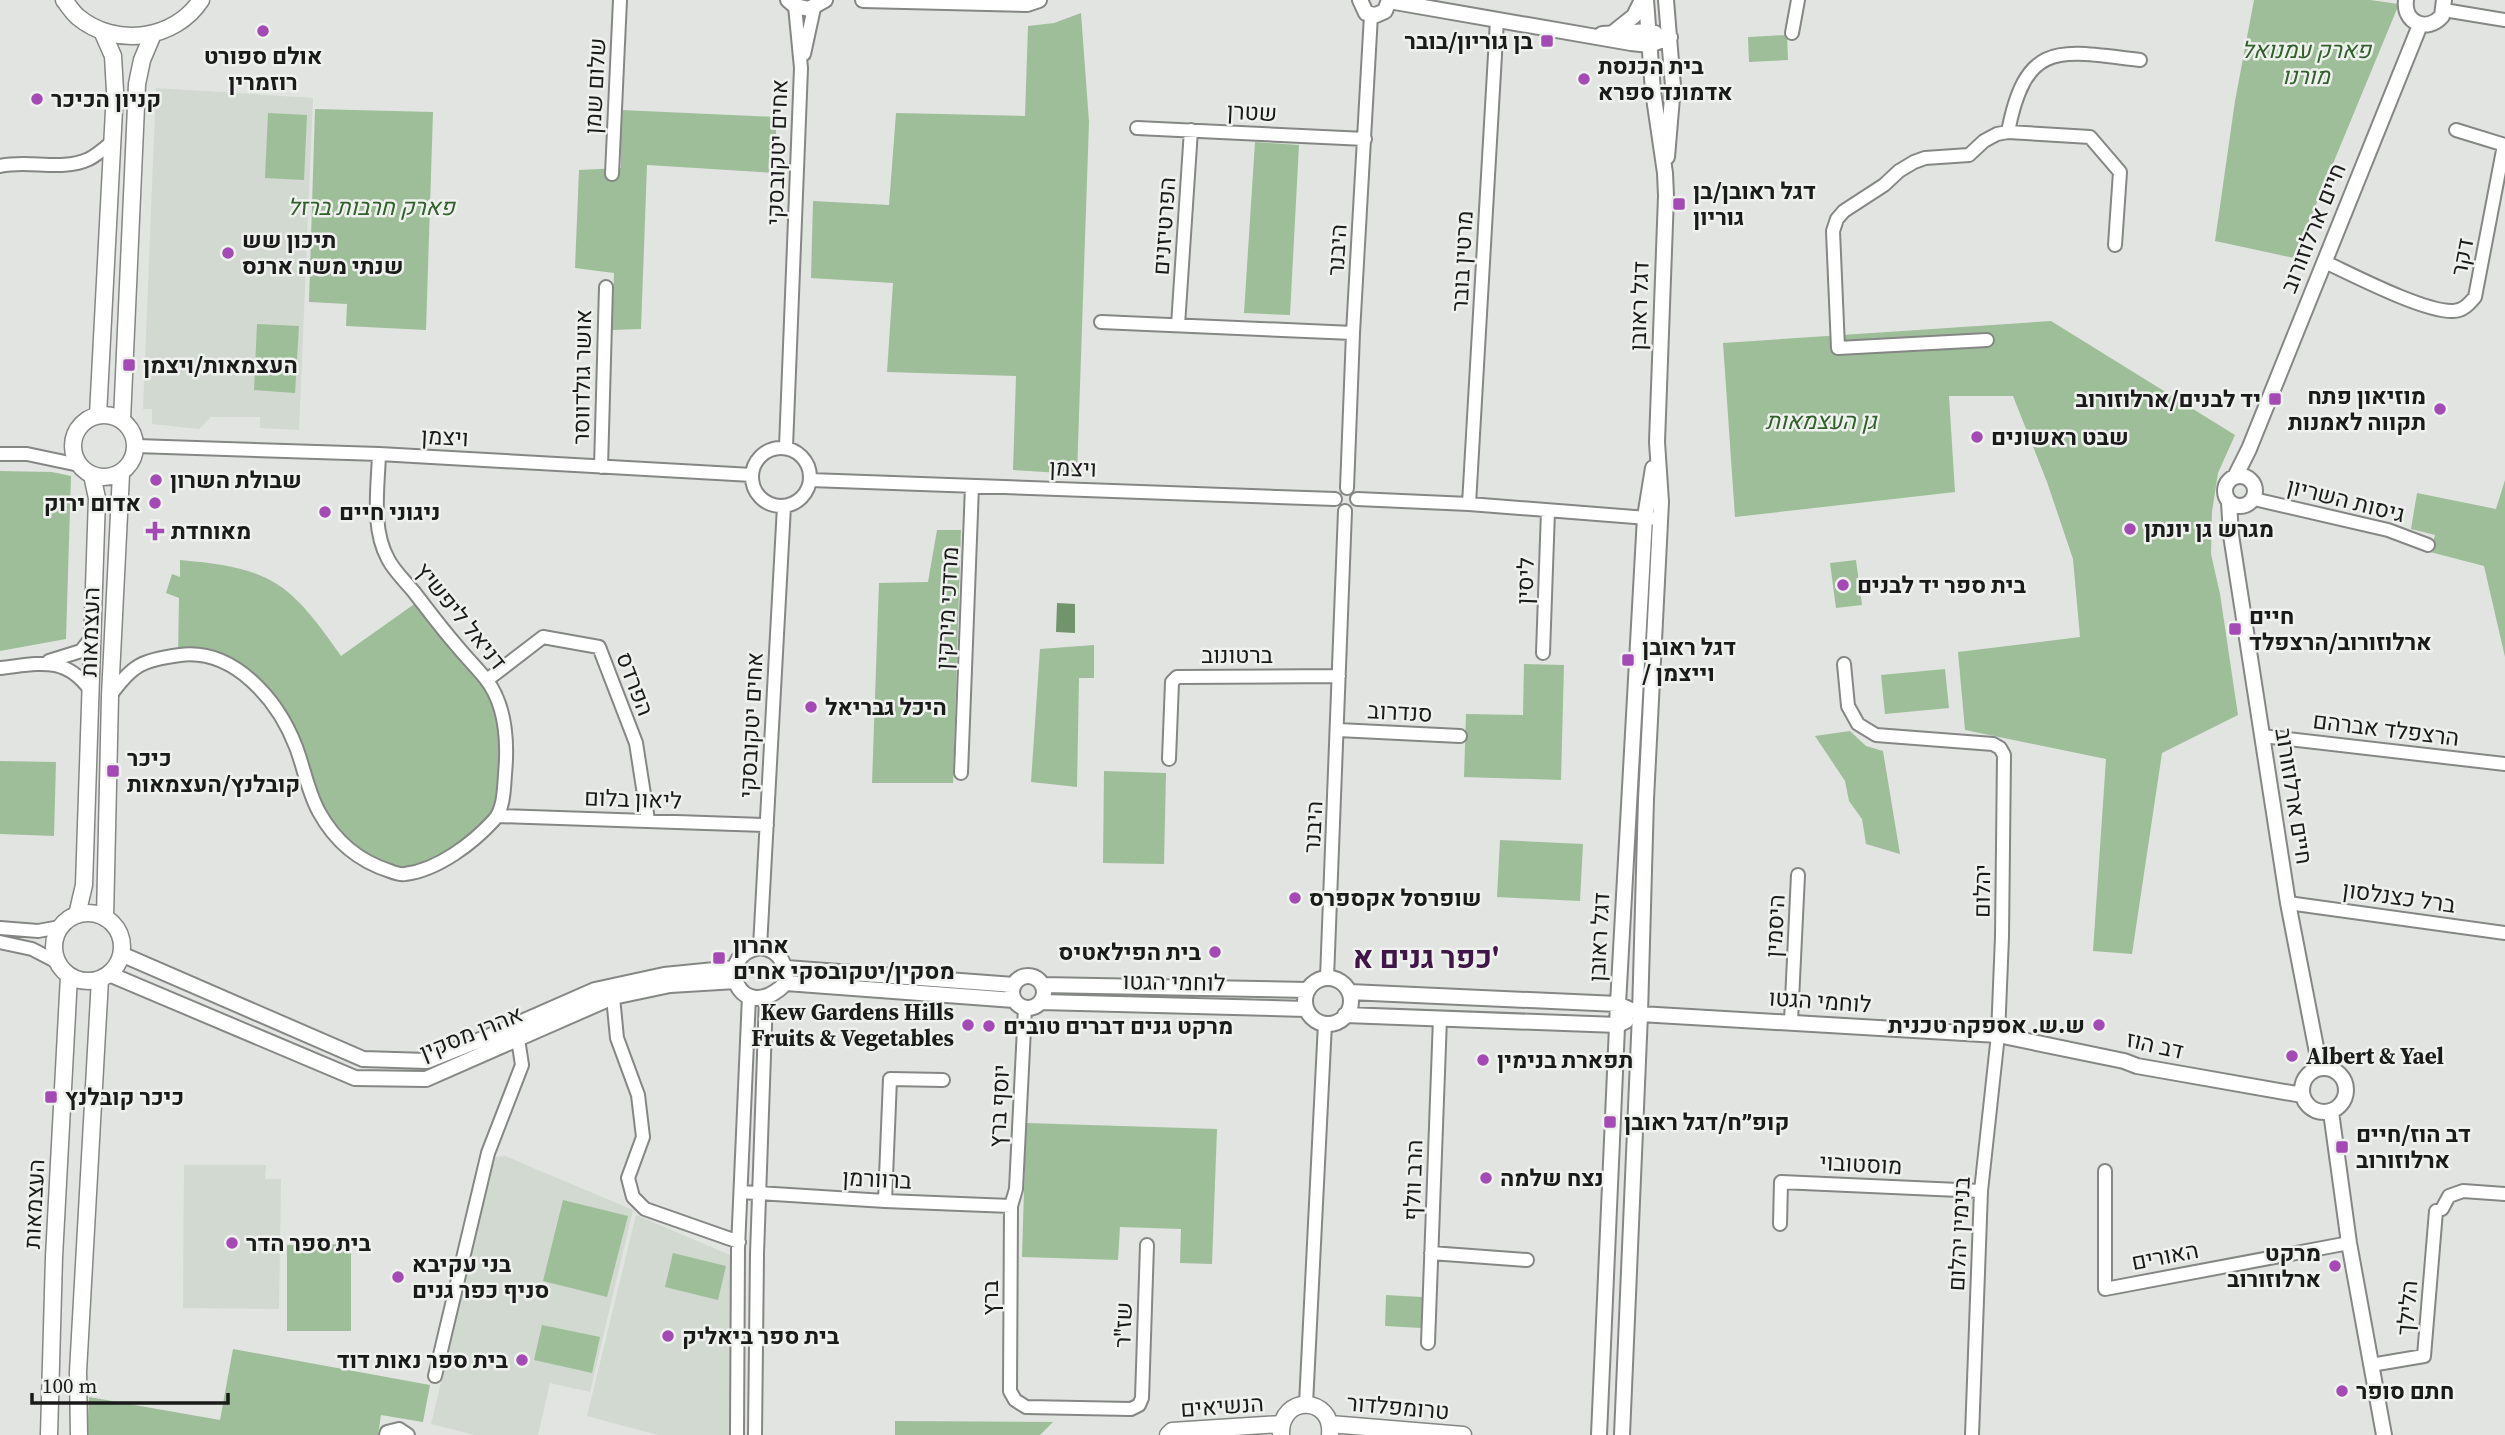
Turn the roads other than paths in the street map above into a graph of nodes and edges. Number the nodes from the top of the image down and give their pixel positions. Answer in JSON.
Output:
{"nodes":[{"id":1,"x":64,"y":0,"type":"edge"},
{"id":2,"x":620,"y":0,"type":"edge"},
{"id":3,"x":863,"y":0,"type":"edge"},
{"id":4,"x":1360,"y":0,"type":"edge"},
{"id":5,"x":1644,"y":0,"type":"edge"},
{"id":6,"x":1666,"y":0,"type":"edge"},
{"id":7,"x":1798,"y":0,"type":"edge"},
{"id":8,"x":2406,"y":0,"type":"edge"},
{"id":9,"x":201,"y":1,"type":"edge"},
{"id":10,"x":1031,"y":1,"type":"edge"},
{"id":11,"x":1389,"y":1,"type":"edge"},
{"id":12,"x":790,"y":2,"type":"edge"},
{"id":13,"x":824,"y":3,"type":"edge"},
{"id":14,"x":2444,"y":5,"type":"edge"},
{"id":15,"x":1371,"y":15,"type":"junction"},
{"id":16,"x":1497,"y":20,"type":"junction"},
{"id":17,"x":2505,"y":20,"type":"edge"},
{"id":18,"x":2420,"y":25,"type":"junction"},
{"id":19,"x":102,"y":31,"type":"junction"},
{"id":20,"x":1614,"y":32,"type":"junction"},
{"id":21,"x":1792,"y":33,"type":"dead end"},
{"id":22,"x":153,"y":34,"type":"junction"},
{"id":23,"x":1589,"y":36,"type":"junction"},
{"id":24,"x":1670,"y":37,"type":"junction"},
{"id":25,"x":1649,"y":38,"type":"junction"},
{"id":26,"x":2140,"y":60,"type":"dead end"},
{"id":27,"x":801,"y":68,"type":"junction"},
{"id":28,"x":1137,"y":128,"type":"dead end"},
{"id":29,"x":1191,"y":130,"type":"junction"},
{"id":30,"x":2456,"y":130,"type":"dead end"},
{"id":31,"x":2008,"y":132,"type":"junction"},
{"id":32,"x":1365,"y":139,"type":"junction"},
{"id":33,"x":112,"y":142,"type":"junction"},
{"id":34,"x":2505,"y":145,"type":"edge"},
{"id":35,"x":0,"y":166,"type":"edge"},
{"id":36,"x":1665,"y":173,"type":"junction"},
{"id":37,"x":612,"y":174,"type":"dead end"},
{"id":38,"x":2115,"y":245,"type":"dead end"},
{"id":39,"x":2325,"y":262,"type":"junction"},
{"id":40,"x":606,"y":287,"type":"dead end"},
{"id":41,"x":1101,"y":321,"type":"dead end"},
{"id":42,"x":1178,"y":325,"type":"junction"},
{"id":43,"x":1353,"y":333,"type":"junction"},
{"id":44,"x":1987,"y":340,"type":"dead end"},
{"id":45,"x":98,"y":415,"type":"junction"},
{"id":46,"x":122,"y":420,"type":"junction"},
{"id":47,"x":136,"y":446,"type":"junction"},
{"id":48,"x":786,"y":447,"type":"junction"},
{"id":49,"x":0,"y":454,"type":"edge"},
{"id":50,"x":379,"y":454,"type":"junction"},
{"id":51,"x":79,"y":465,"type":"junction"},
{"id":52,"x":601,"y":467,"type":"junction"},
{"id":53,"x":121,"y":474,"type":"junction"},
{"id":54,"x":92,"y":475,"type":"junction"},
{"id":55,"x":752,"y":475,"type":"junction"},
{"id":56,"x":2242,"y":478,"type":"junction"},
{"id":57,"x":810,"y":480,"type":"junction"},
{"id":58,"x":972,"y":486,"type":"junction"},
{"id":59,"x":1347,"y":488,"type":"junction"},
{"id":60,"x":1335,"y":499,"type":"junction"},
{"id":61,"x":1357,"y":499,"type":"junction"},
{"id":62,"x":2241,"y":502,"type":"junction"},
{"id":63,"x":1469,"y":504,"type":"junction"},
{"id":64,"x":784,"y":506,"type":"junction"},
{"id":65,"x":1345,"y":511,"type":"junction"},
{"id":66,"x":1548,"y":511,"type":"junction"},
{"id":67,"x":1652,"y":518,"type":"junction"},
{"id":68,"x":2428,"y":545,"type":"dead end"},
{"id":69,"x":94,"y":634,"type":"junction"},
{"id":70,"x":1543,"y":653,"type":"dead end"},
{"id":71,"x":35,"y":664,"type":"junction"},
{"id":72,"x":1844,"y":664,"type":"dead end"},
{"id":73,"x":0,"y":668,"type":"edge"},
{"id":74,"x":1339,"y":676,"type":"junction"},
{"id":75,"x":487,"y":680,"type":"junction"},
{"id":76,"x":90,"y":690,"type":"junction"},
{"id":77,"x":110,"y":696,"type":"junction"},
{"id":78,"x":1338,"y":730,"type":"junction"},
{"id":79,"x":1460,"y":736,"type":"dead end"},
{"id":80,"x":2262,"y":736,"type":"junction"},
{"id":81,"x":1169,"y":759,"type":"dead end"},
{"id":82,"x":2505,"y":764,"type":"edge"},
{"id":83,"x":961,"y":773,"type":"dead end"},
{"id":84,"x":498,"y":816,"type":"junction"},
{"id":85,"x":648,"y":820,"type":"junction"},
{"id":86,"x":767,"y":825,"type":"junction"},
{"id":87,"x":1798,"y":875,"type":"dead end"},
{"id":88,"x":2288,"y":902,"type":"junction"},
{"id":89,"x":77,"y":915,"type":"junction"},
{"id":90,"x":105,"y":918,"type":"junction"},
{"id":91,"x":0,"y":928,"type":"edge"},
{"id":92,"x":60,"y":928,"type":"junction"},
{"id":93,"x":2505,"y":933,"type":"edge"},
{"id":94,"x":0,"y":942,"type":"edge"},
{"id":95,"x":760,"y":947,"type":"junction"},
{"id":96,"x":121,"y":954,"type":"junction"},
{"id":97,"x":57,"y":962,"type":"junction"},
{"id":98,"x":786,"y":968,"type":"junction"},
{"id":99,"x":735,"y":975,"type":"junction"},
{"id":100,"x":69,"y":976,"type":"junction"},
{"id":101,"x":105,"y":976,"type":"junction"},
{"id":102,"x":1327,"y":978,"type":"junction"},
{"id":103,"x":786,"y":983,"type":"junction"},
{"id":104,"x":1042,"y":985,"type":"junction"},
{"id":105,"x":1308,"y":990,"type":"junction"},
{"id":106,"x":1349,"y":992,"type":"junction"},
{"id":107,"x":749,"y":996,"type":"junction"},
{"id":108,"x":613,"y":997,"type":"junction"},
{"id":109,"x":1018,"y":997,"type":"junction"},
{"id":110,"x":766,"y":998,"type":"junction"},
{"id":111,"x":1041,"y":1002,"type":"junction"},
{"id":112,"x":1618,"y":1004,"type":"junction"},
{"id":113,"x":1306,"y":1009,"type":"junction"},
{"id":114,"x":1640,"y":1014,"type":"junction"},
{"id":115,"x":1345,"y":1016,"type":"junction"},
{"id":116,"x":1440,"y":1018,"type":"junction"},
{"id":117,"x":1791,"y":1021,"type":"junction"},
{"id":118,"x":1325,"y":1023,"type":"junction"},
{"id":119,"x":1618,"y":1026,"type":"junction"},
{"id":120,"x":1998,"y":1035,"type":"junction"},
{"id":121,"x":518,"y":1039,"type":"junction"},
{"id":122,"x":2320,"y":1068,"type":"junction"},
{"id":123,"x":943,"y":1080,"type":"dead end"},
{"id":124,"x":2302,"y":1095,"type":"junction"},
{"id":125,"x":2331,"y":1112,"type":"junction"},
{"id":126,"x":2105,"y":1171,"type":"dead end"},
{"id":127,"x":1981,"y":1191,"type":"junction"},
{"id":128,"x":741,"y":1192,"type":"junction"},
{"id":129,"x":760,"y":1194,"type":"junction"},
{"id":130,"x":2505,"y":1194,"type":"edge"},
{"id":131,"x":885,"y":1201,"type":"junction"},
{"id":132,"x":1011,"y":1206,"type":"junction"},
{"id":133,"x":1780,"y":1224,"type":"dead end"},
{"id":134,"x":738,"y":1242,"type":"junction"},
{"id":135,"x":2349,"y":1243,"type":"junction"},
{"id":136,"x":1147,"y":1245,"type":"dead end"},
{"id":137,"x":1431,"y":1254,"type":"junction"},
{"id":138,"x":1527,"y":1260,"type":"dead end"},
{"id":139,"x":1428,"y":1343,"type":"dead end"},
{"id":140,"x":2371,"y":1365,"type":"junction"},
{"id":141,"x":435,"y":1376,"type":"dead end"},
{"id":142,"x":1306,"y":1404,"type":"junction"},
{"id":143,"x":1139,"y":1405,"type":"joint"},
{"id":144,"x":1330,"y":1429,"type":"edge"},
{"id":145,"x":1282,"y":1430,"type":"edge"},
{"id":146,"x":49,"y":1435,"type":"edge"},
{"id":147,"x":79,"y":1435,"type":"edge"},
{"id":148,"x":386,"y":1435,"type":"edge"},
{"id":149,"x":408,"y":1435,"type":"edge"},
{"id":150,"x":737,"y":1435,"type":"edge"},
{"id":151,"x":755,"y":1435,"type":"edge"},
{"id":152,"x":1168,"y":1435,"type":"edge"},
{"id":153,"x":1463,"y":1435,"type":"edge"},
{"id":154,"x":1599,"y":1435,"type":"edge"},
{"id":155,"x":1622,"y":1435,"type":"edge"},
{"id":156,"x":1972,"y":1435,"type":"edge"},
{"id":157,"x":2384,"y":1435,"type":"edge"}],
"edges":[{"from":1,"to":19,"type":"main road"},
{"from":2,"to":37,"type":"street","name":"שלום שמן"},
{"from":3,"to":10,"type":"street"},
{"from":4,"to":15,"type":"street"},
{"from":5,"to":20,"type":"street"},
{"from":5,"to":25,"type":"street","name":"דגל ראובן"},
{"from":6,"to":24,"type":"street","name":"דגל ראובן"},
{"from":7,"to":21,"type":"street"},
{"from":8,"to":18,"type":"street"},
{"from":9,"to":22,"type":"main road"},
{"from":11,"to":15,"type":"street"},
{"from":11,"to":16,"type":"street"},
{"from":12,"to":13,"type":"street"},
{"from":12,"to":27,"type":"street","name":"אחים יטקובסקי"},
{"from":13,"to":27,"type":"street","name":"אחים יטקובסקי"},
{"from":14,"to":17,"type":"street"},
{"from":14,"to":18,"type":"street"},
{"from":15,"to":32,"type":"street","name":"היבנר"},
{"from":16,"to":23,"type":"street"},
{"from":16,"to":63,"type":"street","name":"מרטין בובר"},
{"from":18,"to":39,"type":"street","name":"חיים ארלוזורוב"},
{"from":19,"to":22,"type":"main road"},
{"from":19,"to":33,"type":"main road"},
{"from":20,"to":23,"type":"street"},
{"from":20,"to":25,"type":"street"},
{"from":22,"to":46,"type":"main road"},
{"from":23,"to":25,"type":"street"},
{"from":24,"to":25,"type":"street"},
{"from":24,"to":36,"type":"street","name":"דגל ראובן"},
{"from":25,"to":36,"type":"street","name":"דגל ראובן"},
{"from":26,"to":31,"type":"street"},
{"from":27,"to":48,"type":"street","name":"אחים יטקובסקי"},
{"from":28,"to":29,"type":"street","name":"שטרן"},
{"from":29,"to":32,"type":"street","name":"שטרן"},
{"from":29,"to":42,"type":"street","name":"הפרטיזנים"},
{"from":30,"to":34,"type":"street"},
{"from":31,"to":38,"type":"street"},
{"from":31,"to":44,"type":"street"},
{"from":32,"to":43,"type":"street","name":"היבנר"},
{"from":33,"to":35,"type":"street"},
{"from":33,"to":45,"type":"main road"},
{"from":34,"to":39,"type":"street","name":"דקר"},
{"from":36,"to":67,"type":"street","name":"דגל ראובן"},
{"from":39,"to":56,"type":"street","name":"חיים ארלוזורוב"},
{"from":40,"to":52,"type":"street","name":"אושר גולדווסר"},
{"from":41,"to":42,"type":"street"},
{"from":42,"to":43,"type":"street"},
{"from":43,"to":59,"type":"street","name":"היבנר"},
{"from":45,"to":46,"type":"main road"},
{"from":45,"to":51,"type":"main road"},
{"from":46,"to":47,"type":"main road"},
{"from":47,"to":50,"type":"street","name":"ויצמן"},
{"from":47,"to":53,"type":"main road"},
{"from":48,"to":55,"type":"street"},
{"from":48,"to":57,"type":"street"},
{"from":49,"to":51,"type":"street"},
{"from":50,"to":52,"type":"street","name":"ויצמן"},
{"from":50,"to":75,"type":"street","name":"דניאל ליפשיץ"},
{"from":51,"to":54,"type":"main road"},
{"from":52,"to":55,"type":"street","name":"ויצמן"},
{"from":53,"to":54,"type":"main road"},
{"from":53,"to":77,"type":"main road","name":"העצמאות"},
{"from":54,"to":69,"type":"main road","name":"העצמאות"},
{"from":55,"to":64,"type":"street"},
{"from":56,"to":62,"type":"street"},
{"from":56,"to":62,"type":"street","name":"חיים ארלוזורוב"},
{"from":57,"to":58,"type":"street","name":"ויצמן"},
{"from":57,"to":64,"type":"street"},
{"from":58,"to":60,"type":"street","name":"ויצמן"},
{"from":58,"to":83,"type":"street","name":"מרדכי מירקין"},
{"from":59,"to":60,"type":"street"},
{"from":59,"to":61,"type":"street"},
{"from":60,"to":65,"type":"street"},
{"from":61,"to":63,"type":"street"},
{"from":61,"to":65,"type":"street"},
{"from":62,"to":68,"type":"street","name":"גיסות השריון"},
{"from":62,"to":80,"type":"street","name":"חיים ארלוזורוב"},
{"from":63,"to":66,"type":"street"},
{"from":64,"to":86,"type":"street","name":"אחים יטקובסקי"},
{"from":65,"to":74,"type":"street","name":"היבנר"},
{"from":66,"to":67,"type":"street"},
{"from":66,"to":70,"type":"street","name":"ליסין"},
{"from":67,"to":112,"type":"street","name":"דגל ראובן"},
{"from":67,"to":114,"type":"street","name":"דגל ראובן"},
{"from":69,"to":71,"type":"street"},
{"from":69,"to":76,"type":"main road","name":"העצמאות"},
{"from":71,"to":73,"type":"street"},
{"from":71,"to":76,"type":"street"},
{"from":72,"to":120,"type":"street","name":"יהלום"},
{"from":74,"to":78,"type":"street","name":"היבנר"},
{"from":74,"to":81,"type":"street","name":"ברטונוב"},
{"from":75,"to":84,"type":"street","name":"דניאל ליפשיץ"},
{"from":75,"to":85,"type":"street","name":"הפרדס"},
{"from":76,"to":89,"type":"main road","name":"העצמאות"},
{"from":77,"to":84,"type":"street"},
{"from":77,"to":90,"type":"main road","name":"העצמאות"},
{"from":78,"to":79,"type":"street","name":"סנדרוב"},
{"from":78,"to":102,"type":"street","name":"היבנר"},
{"from":80,"to":82,"type":"street","name":"הרצפלד אברהם"},
{"from":80,"to":88,"type":"street","name":"חיים ארלוזורוב"},
{"from":84,"to":85,"type":"street","name":"ליאון בלום"},
{"from":85,"to":86,"type":"street","name":"ליאון בלום"},
{"from":86,"to":95,"type":"street","name":"אחים יטקובסקי"},
{"from":87,"to":117,"type":"street","name":"היסמין"},
{"from":88,"to":93,"type":"street","name":"ברל כצנלסון"},
{"from":88,"to":122,"type":"street","name":"חיים ארלוזורוב"},
{"from":89,"to":90,"type":"main road"},
{"from":89,"to":92,"type":"main road"},
{"from":90,"to":96,"type":"main road"},
{"from":91,"to":92,"type":"street"},
{"from":92,"to":97,"type":"main road"},
{"from":94,"to":97,"type":"street"},
{"from":95,"to":98,"type":"street"},
{"from":95,"to":99,"type":"street"},
{"from":96,"to":99,"type":"street","name":"אהרן מסקין"},
{"from":96,"to":101,"type":"main road"},
{"from":97,"to":100,"type":"main road"},
{"from":98,"to":103,"type":"street"},
{"from":98,"to":109,"type":"street","name":"לוחמי הגטו"},
{"from":99,"to":107,"type":"street"},
{"from":99,"to":108,"type":"street","name":"אהרן מסקין"},
{"from":100,"to":101,"type":"main road"},
{"from":100,"to":146,"type":"main road","name":"העצמאות"},
{"from":101,"to":121,"type":"street","name":"אהרן מסקין"},
{"from":101,"to":147,"type":"main road"},
{"from":102,"to":105,"type":"street"},
{"from":102,"to":106,"type":"street"},
{"from":103,"to":109,"type":"street","name":"לוחמי הגטו"},
{"from":103,"to":110,"type":"street"},
{"from":104,"to":105,"type":"street","name":"לוחמי הגטו"},
{"from":104,"to":109,"type":"street","name":"לוחמי הגטו"},
{"from":104,"to":111,"type":"street"},
{"from":105,"to":113,"type":"street"},
{"from":106,"to":112,"type":"street","name":"לוחמי הגטו"},
{"from":106,"to":115,"type":"street"},
{"from":107,"to":110,"type":"street"},
{"from":107,"to":128,"type":"street"},
{"from":108,"to":121,"type":"street","name":"אהרן מסקין"},
{"from":108,"to":134,"type":"street"},
{"from":109,"to":111,"type":"street","name":"לוחמי הגטו"},
{"from":109,"to":132,"type":"street","name":"יוסף ברץ"},
{"from":110,"to":129,"type":"street"},
{"from":111,"to":113,"type":"street","name":"לוחמי הגטו"},
{"from":112,"to":114,"type":"street","name":"לוחמי הגטו"},
{"from":112,"to":119,"type":"street","name":"דגל ראובן"},
{"from":113,"to":118,"type":"street"},
{"from":114,"to":117,"type":"street","name":"לוחמי הגטו"},
{"from":114,"to":119,"type":"street"},
{"from":114,"to":155,"type":"street","name":"דגל ראובן"},
{"from":115,"to":116,"type":"street"},
{"from":115,"to":118,"type":"street"},
{"from":116,"to":119,"type":"street"},
{"from":116,"to":137,"type":"street","name":"הרב וולף"},
{"from":117,"to":120,"type":"street","name":"לוחמי הגטו"},
{"from":118,"to":142,"type":"street"},
{"from":119,"to":154,"type":"street","name":"דגל ראובן"},
{"from":120,"to":124,"type":"street","name":"דב הוז"},
{"from":120,"to":127,"type":"street","name":"בנימין יהלום"},
{"from":121,"to":141,"type":"street"},
{"from":122,"to":124,"type":"street"},
{"from":122,"to":125,"type":"street"},
{"from":123,"to":131,"type":"street"},
{"from":124,"to":125,"type":"street"},
{"from":125,"to":135,"type":"street"},
{"from":126,"to":135,"type":"street","name":"האורים"},
{"from":127,"to":133,"type":"street","name":"מוסטובוי"},
{"from":127,"to":156,"type":"street","name":"בנימין יהלום"},
{"from":128,"to":129,"type":"street","name":"ברוורמן"},
{"from":128,"to":134,"type":"street"},
{"from":129,"to":131,"type":"street","name":"ברוורמן"},
{"from":129,"to":151,"type":"street"},
{"from":130,"to":140,"type":"street","name":"הלילך"},
{"from":131,"to":132,"type":"street","name":"ברוורמן"},
{"from":132,"to":143,"type":"street","name":"ברץ"},
{"from":134,"to":150,"type":"street"},
{"from":135,"to":140,"type":"street"},
{"from":136,"to":143,"type":"street","name":"שז\"ר"},
{"from":137,"to":138,"type":"street"},
{"from":137,"to":139,"type":"street","name":"הרב וולף"},
{"from":140,"to":157,"type":"street"},
{"from":142,"to":144,"type":"main road"},
{"from":142,"to":145,"type":"main road"},
{"from":144,"to":153,"type":"main road","name":"טרומפלדור"},
{"from":145,"to":152,"type":"main road","name":"הנשיאים"},
{"from":148,"to":149,"type":"street"}]}
